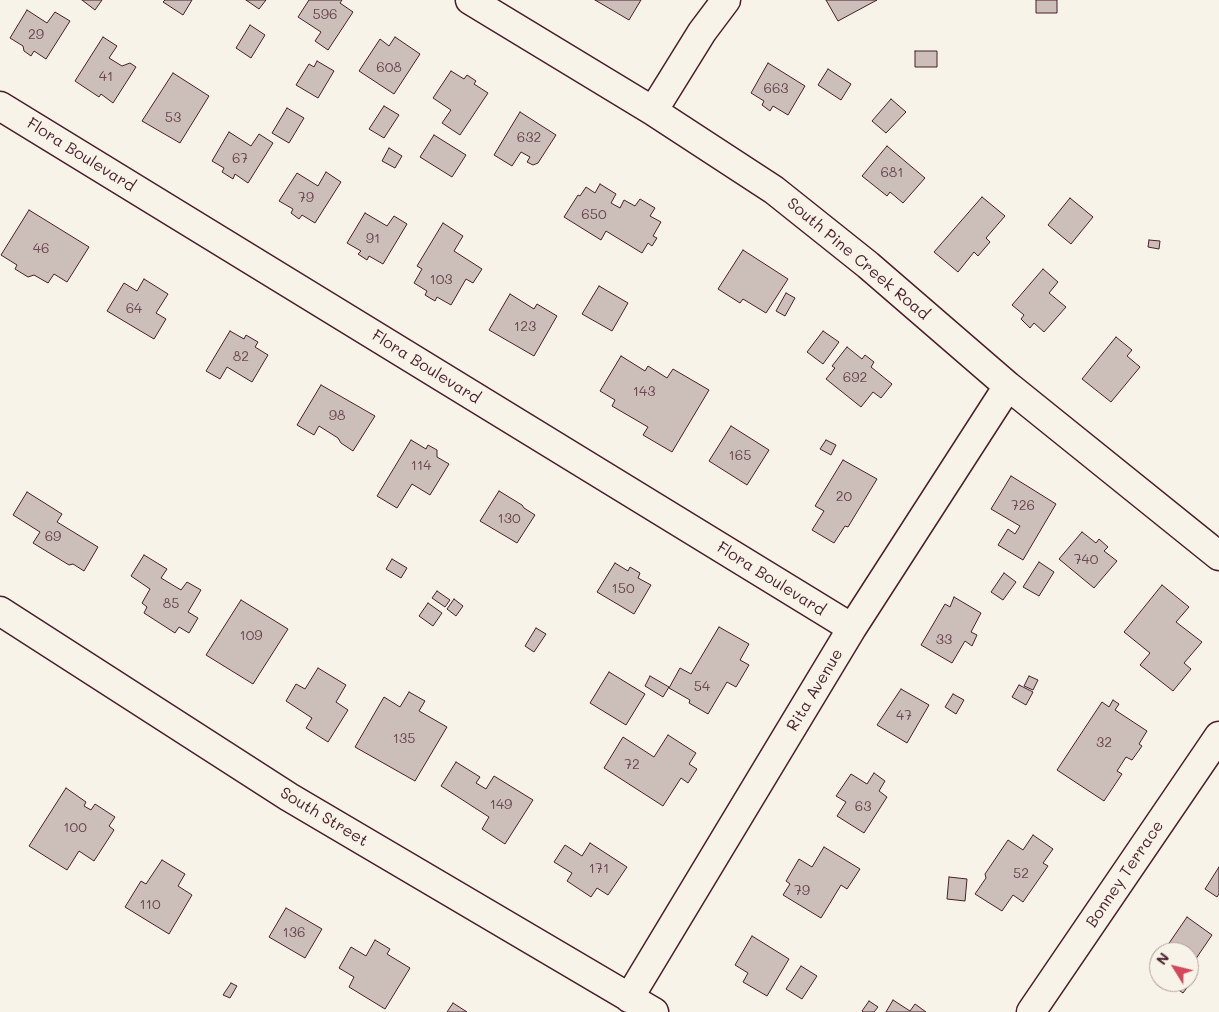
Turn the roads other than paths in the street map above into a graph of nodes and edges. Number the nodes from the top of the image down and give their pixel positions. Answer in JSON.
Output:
{"nodes":[{"id":1,"x":470,"y":0,"type":"edge"},
{"id":2,"x":726,"y":0,"type":"edge"},
{"id":3,"x":0,"y":106,"type":"edge"},
{"id":4,"x":653,"y":111,"type":"junction"},
{"id":5,"x":1008,"y":386,"type":"junction"},
{"id":6,"x":1219,"y":556,"type":"edge"},
{"id":7,"x":0,"y":612,"type":"edge"},
{"id":8,"x":852,"y":628,"type":"junction"},
{"id":9,"x":1219,"y":736,"type":"edge"},
{"id":10,"x":629,"y":998,"type":"junction"},
{"id":11,"x":654,"y":1012,"type":"edge"},
{"id":12,"x":1031,"y":1012,"type":"edge"}],
"edges":[{"from":1,"to":4,"type":"street","name":"South Pine Creek Road"},
{"from":2,"to":4,"type":"street"},
{"from":3,"to":8,"type":"street","name":"Flora Boulevard"},
{"from":4,"to":5,"type":"street","name":"South Pine Creek Road"},
{"from":5,"to":6,"type":"street","name":"South Pine Creek Road"},
{"from":5,"to":8,"type":"street","name":"Rita Avenue"},
{"from":7,"to":10,"type":"street","name":"South Street"},
{"from":8,"to":10,"type":"street","name":"Rita Avenue"},
{"from":9,"to":12,"type":"street","name":"Bonney Terrace"},
{"from":10,"to":11,"type":"street","name":"South Street"}]}
